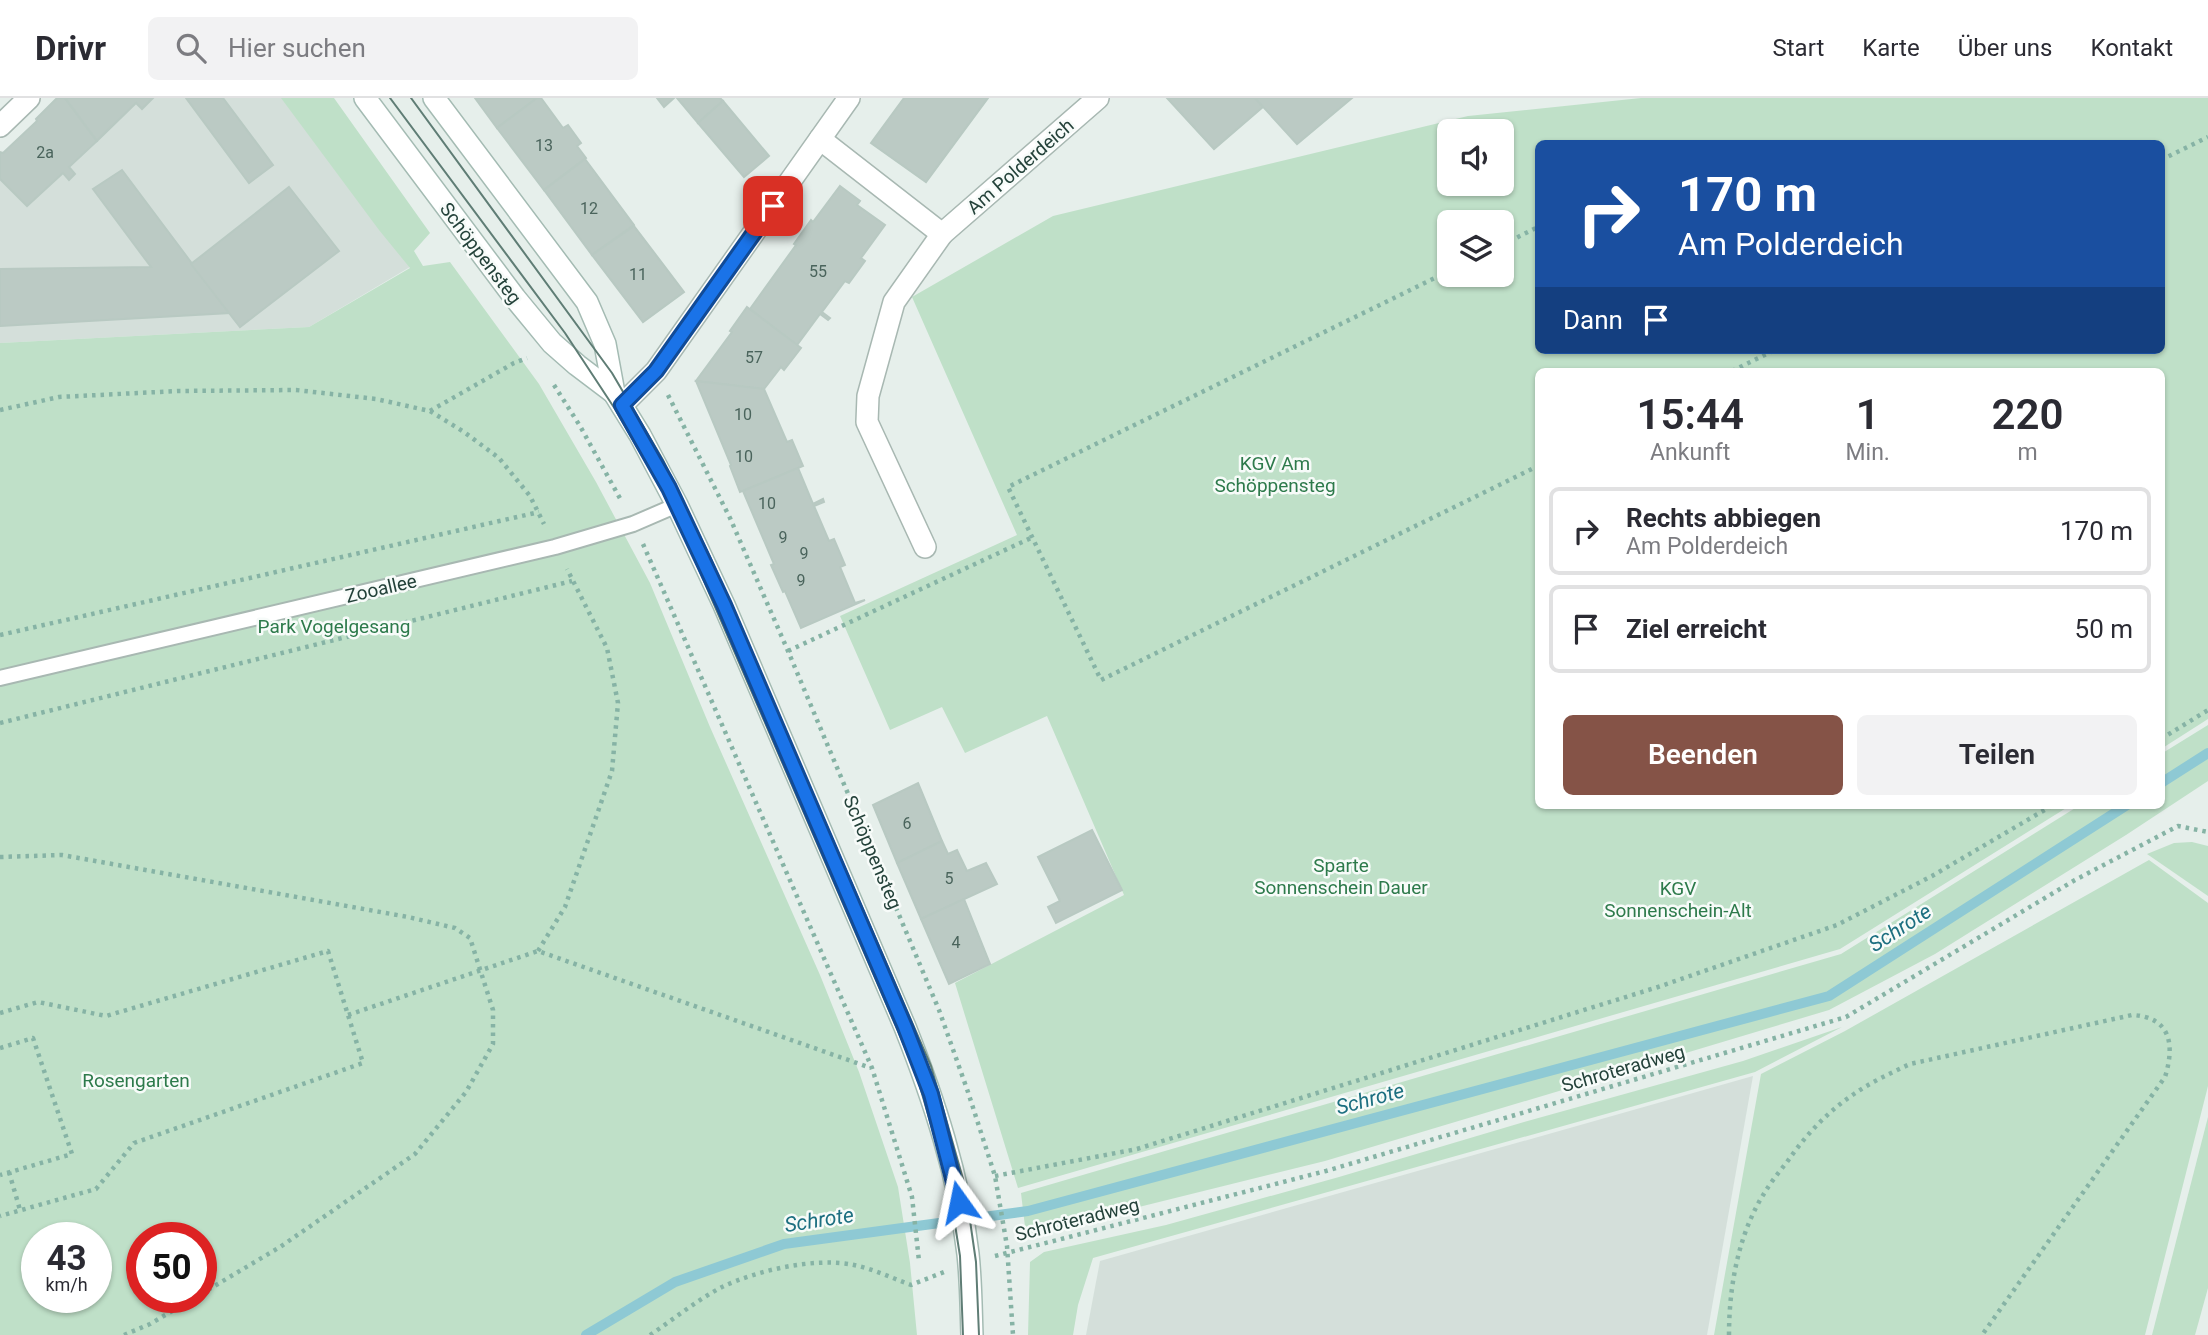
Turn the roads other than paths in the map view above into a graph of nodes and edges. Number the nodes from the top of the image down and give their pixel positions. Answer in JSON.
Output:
{"nodes":[{"id":1,"x":29,"y":98,"type":"edge"},
{"id":2,"x":365,"y":98,"type":"edge"},
{"id":3,"x":434,"y":98,"type":"edge"},
{"id":4,"x":849,"y":98,"type":"edge"},
{"id":5,"x":1098,"y":98,"type":"edge"},
{"id":6,"x":0,"y":126,"type":"edge"},
{"id":7,"x":820,"y":139,"type":"junction"},
{"id":8,"x":942,"y":234,"type":"junction"},
{"id":9,"x":618,"y":399,"type":"junction"},
{"id":10,"x":677,"y":505,"type":"junction"},
{"id":11,"x":925,"y":548,"type":"dead end"},
{"id":12,"x":0,"y":678,"type":"edge"},
{"id":13,"x":972,"y":1335,"type":"edge"}],
"edges":[{"from":1,"to":6,"type":"main road"},
{"from":2,"to":9,"type":"main road","name":"Schöppensteg"},
{"from":3,"to":9,"type":"main road","name":"Schöppensteg"},
{"from":4,"to":7,"type":"main road"},
{"from":5,"to":8,"type":"main road","name":"Am Polderdeich"},
{"from":7,"to":8,"type":"main road"},
{"from":7,"to":9,"type":"main road"},
{"from":8,"to":11,"type":"main road","name":"Am Polderdeich"},
{"from":9,"to":10,"type":"main road","name":"Schöppensteg"},
{"from":10,"to":12,"type":"lane","name":"Zooallee"},
{"from":10,"to":13,"type":"main road","name":"Schöppensteg"}]}
